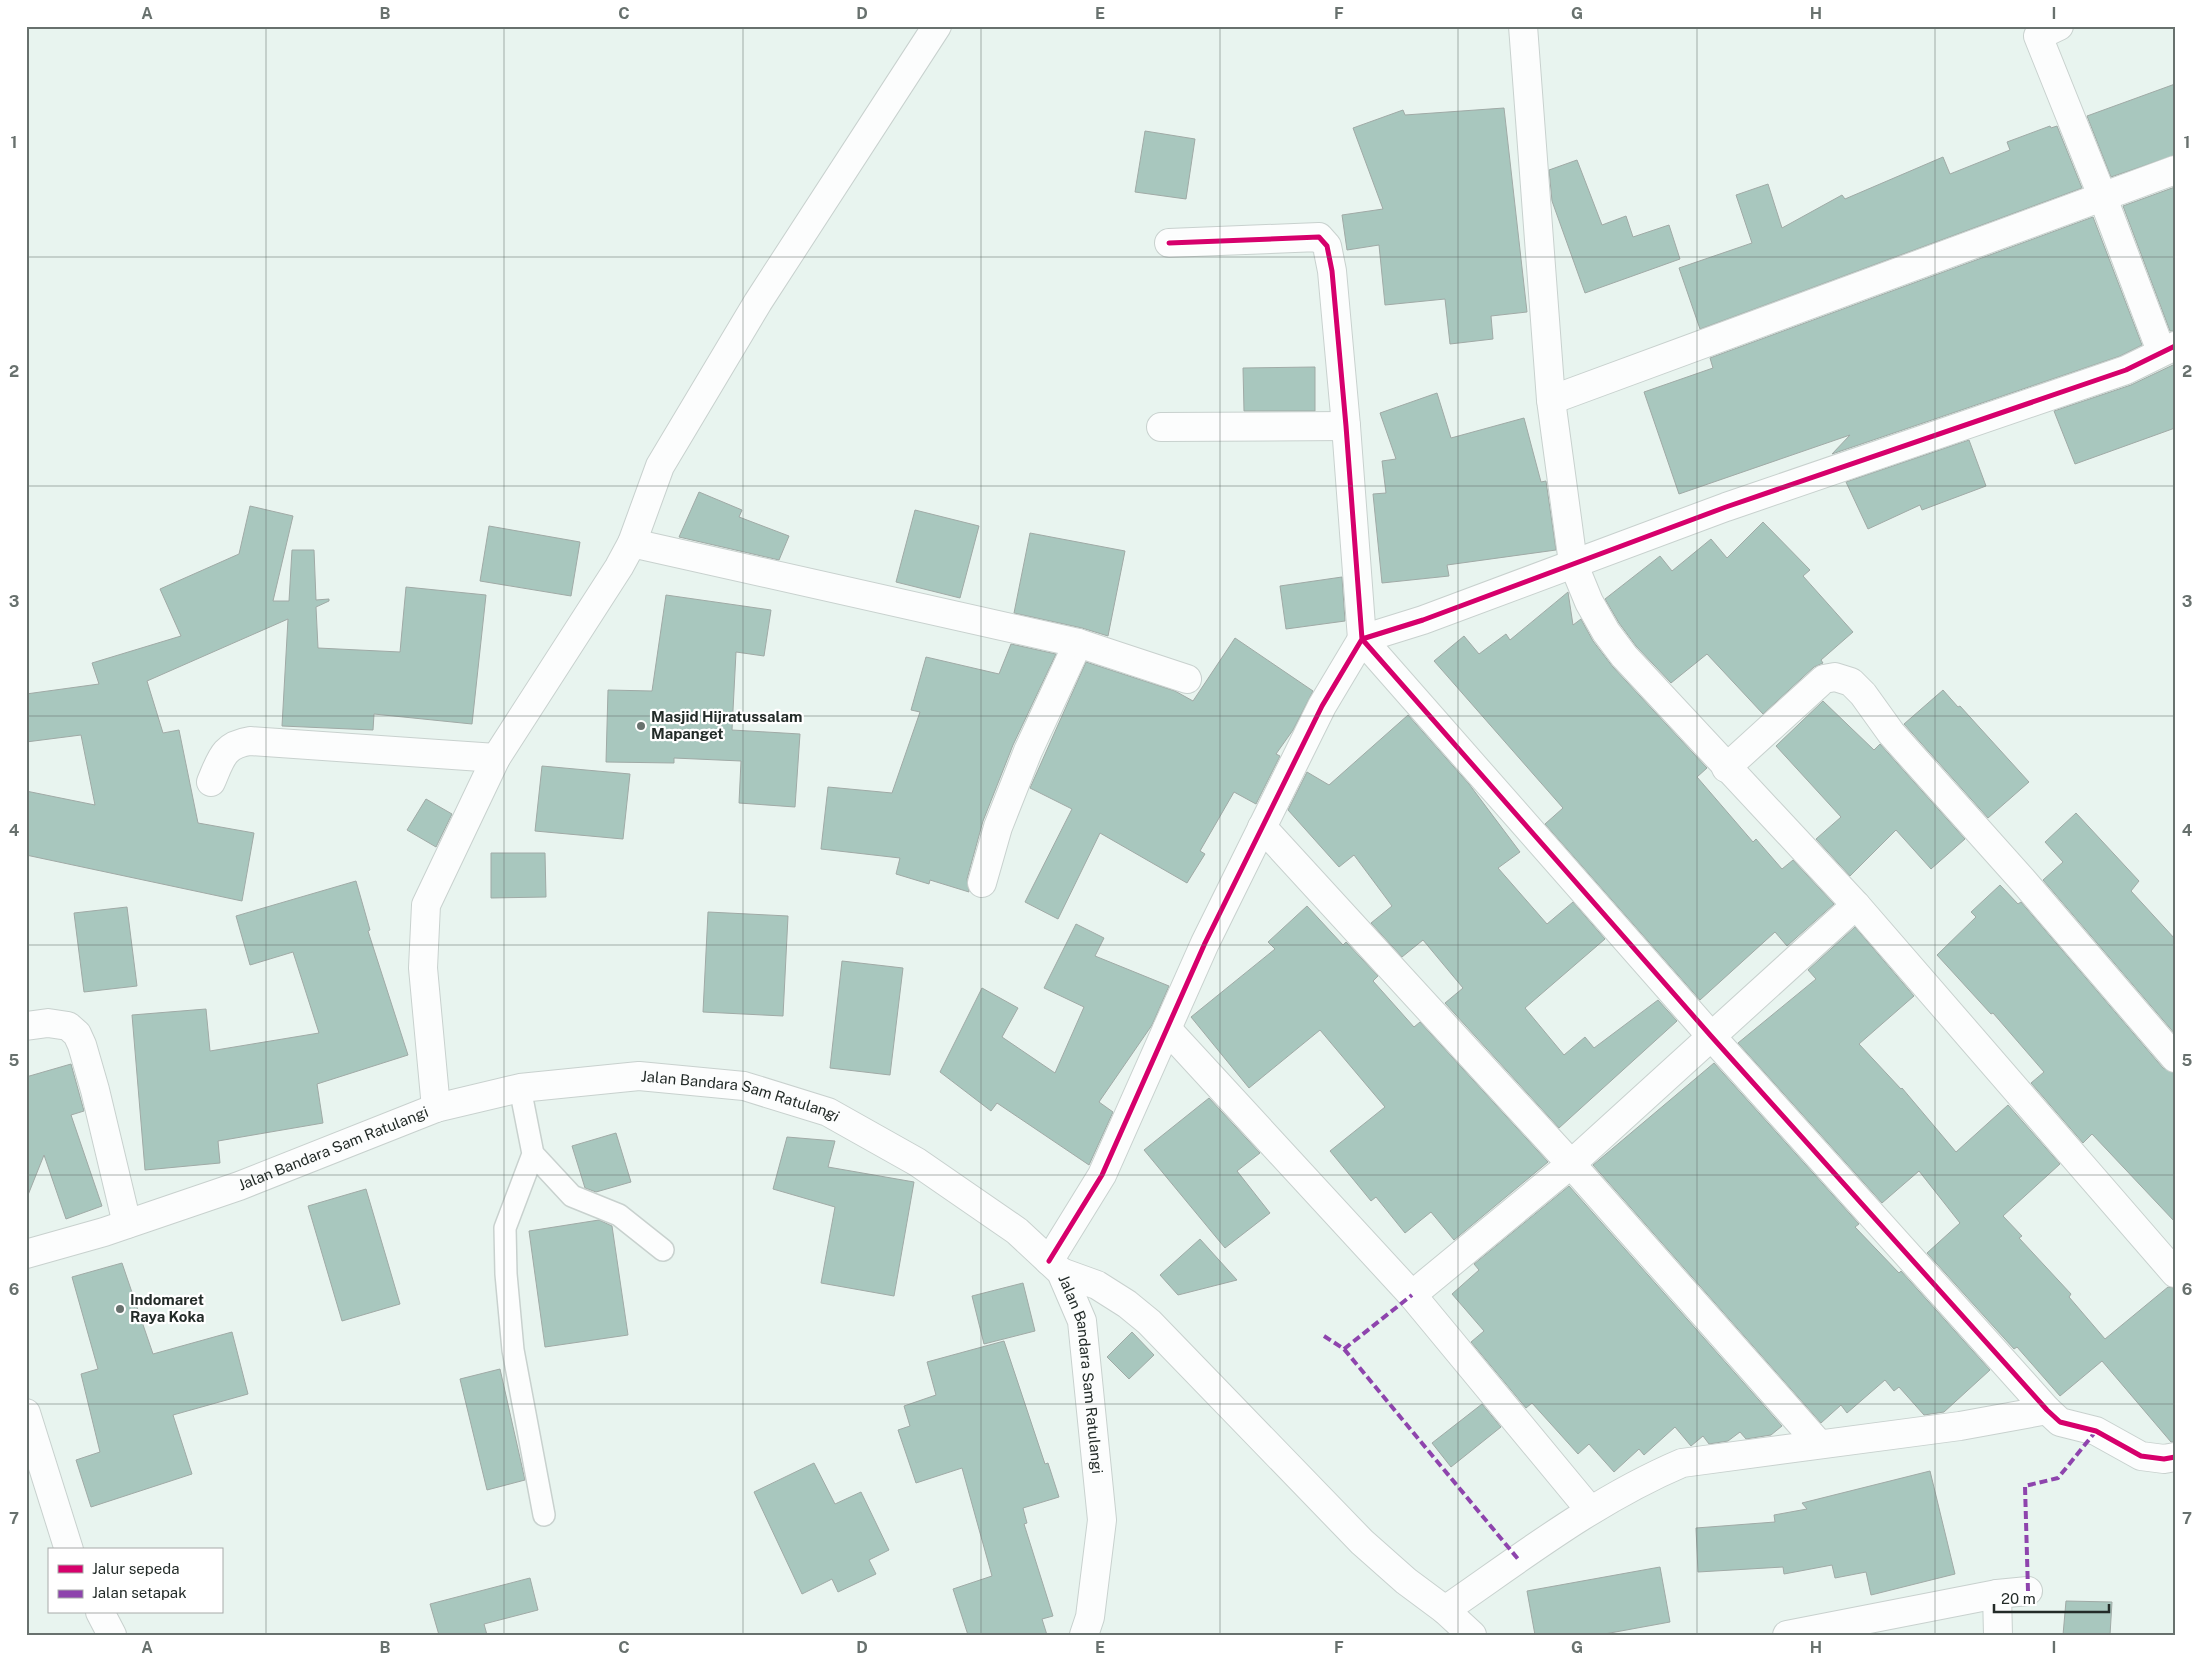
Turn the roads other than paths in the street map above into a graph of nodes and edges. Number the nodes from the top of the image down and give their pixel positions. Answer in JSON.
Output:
{"nodes":[{"id":1,"x":937,"y":26,"type":"edge"},
{"id":2,"x":1523,"y":26,"type":"edge"},
{"id":3,"x":2043,"y":29,"type":"edge"},
{"id":4,"x":2175,"y":170,"type":"edge"},
{"id":5,"x":2103,"y":198,"type":"junction"},
{"id":6,"x":1169,"y":243,"type":"dead end"},
{"id":7,"x":2168,"y":349,"type":"edge"},
{"id":8,"x":1552,"y":400,"type":"junction"},
{"id":9,"x":1346,"y":426,"type":"junction"},
{"id":10,"x":1161,"y":427,"type":"dead end"},
{"id":11,"x":632,"y":543,"type":"junction"},
{"id":12,"x":1573,"y":563,"type":"junction"},
{"id":13,"x":1362,"y":639,"type":"junction"},
{"id":14,"x":1078,"y":643,"type":"junction"},
{"id":15,"x":1187,"y":678,"type":"dead end"},
{"id":16,"x":496,"y":758,"type":"junction"},
{"id":17,"x":1726,"y":768,"type":"junction"},
{"id":18,"x":211,"y":782,"type":"dead end"},
{"id":19,"x":1262,"y":827,"type":"junction"},
{"id":20,"x":982,"y":883,"type":"dead end"},
{"id":21,"x":1856,"y":905,"type":"junction"},
{"id":22,"x":26,"y":1026,"type":"edge"},
{"id":23,"x":1167,"y":1028,"type":"junction"},
{"id":24,"x":1711,"y":1036,"type":"junction"},
{"id":25,"x":2175,"y":1058,"type":"edge"},
{"id":26,"x":520,"y":1088,"type":"junction"},
{"id":27,"x":436,"y":1108,"type":"junction"},
{"id":28,"x":533,"y":1154,"type":"junction"},
{"id":29,"x":1571,"y":1164,"type":"junction"},
{"id":30,"x":127,"y":1224,"type":"junction"},
{"id":31,"x":663,"y":1250,"type":"dead end"},
{"id":32,"x":26,"y":1254,"type":"edge"},
{"id":33,"x":1055,"y":1266,"type":"junction"},
{"id":34,"x":2175,"y":1273,"type":"edge"},
{"id":35,"x":1412,"y":1295,"type":"junction"},
{"id":36,"x":2047,"y":1410,"type":"junction"},
{"id":37,"x":26,"y":1413,"type":"edge"},
{"id":38,"x":1819,"y":1444,"type":"junction"},
{"id":39,"x":2175,"y":1457,"type":"edge"},
{"id":40,"x":1590,"y":1510,"type":"junction"},
{"id":41,"x":544,"y":1514,"type":"dead end"},
{"id":42,"x":68,"y":1548,"type":"edge"},
{"id":43,"x":2028,"y":1591,"type":"dead end"},
{"id":44,"x":1997,"y":1594,"type":"junction"},
{"id":45,"x":1445,"y":1610,"type":"junction"},
{"id":46,"x":101,"y":1614,"type":"edge"},
{"id":47,"x":112,"y":1635,"type":"edge"},
{"id":48,"x":1084,"y":1635,"type":"edge"},
{"id":49,"x":1472,"y":1635,"type":"edge"},
{"id":50,"x":1787,"y":1635,"type":"edge"},
{"id":51,"x":1998,"y":1635,"type":"edge"}],
"edges":[{"from":1,"to":11,"type":"street"},
{"from":2,"to":8,"type":"street"},
{"from":3,"to":5,"type":"street"},
{"from":4,"to":5,"type":"street"},
{"from":5,"to":7,"type":"street"},
{"from":5,"to":8,"type":"street"},
{"from":6,"to":9,"type":"street"},
{"from":7,"to":12,"type":"street"},
{"from":8,"to":12,"type":"street"},
{"from":9,"to":10,"type":"street"},
{"from":9,"to":13,"type":"street"},
{"from":11,"to":14,"type":"street"},
{"from":11,"to":16,"type":"street"},
{"from":12,"to":13,"type":"street"},
{"from":12,"to":17,"type":"street"},
{"from":13,"to":19,"type":"street"},
{"from":13,"to":24,"type":"street"},
{"from":14,"to":15,"type":"street"},
{"from":14,"to":20,"type":"street"},
{"from":16,"to":18,"type":"street"},
{"from":16,"to":27,"type":"street"},
{"from":17,"to":21,"type":"street"},
{"from":17,"to":25,"type":"street"},
{"from":19,"to":23,"type":"street"},
{"from":19,"to":29,"type":"street"},
{"from":21,"to":24,"type":"street"},
{"from":21,"to":34,"type":"street"},
{"from":22,"to":30,"type":"street"},
{"from":23,"to":33,"type":"street"},
{"from":23,"to":35,"type":"street"},
{"from":24,"to":29,"type":"street"},
{"from":24,"to":36,"type":"street"},
{"from":26,"to":27,"type":"street","name":"Jalan Bandara Sam Ratulangi"},
{"from":26,"to":28,"type":"lane"},
{"from":26,"to":33,"type":"street","name":"Jalan Bandara Sam Ratulangi"},
{"from":27,"to":30,"type":"street","name":"Jalan Bandara Sam Ratulangi"},
{"from":28,"to":31,"type":"lane"},
{"from":28,"to":41,"type":"lane"},
{"from":29,"to":35,"type":"street"},
{"from":29,"to":38,"type":"street"},
{"from":30,"to":32,"type":"street","name":"Jalan Bandara Sam Ratulangi"},
{"from":33,"to":45,"type":"street"},
{"from":33,"to":48,"type":"street","name":"Jalan Bandara Sam Ratulangi"},
{"from":35,"to":40,"type":"street"},
{"from":36,"to":38,"type":"street"},
{"from":36,"to":39,"type":"street"},
{"from":37,"to":42,"type":"street"},
{"from":38,"to":40,"type":"street"},
{"from":40,"to":45,"type":"street"},
{"from":43,"to":44,"type":"street"},
{"from":44,"to":50,"type":"street"},
{"from":44,"to":51,"type":"street"},
{"from":45,"to":49,"type":"street"},
{"from":46,"to":47,"type":"street"}]}
